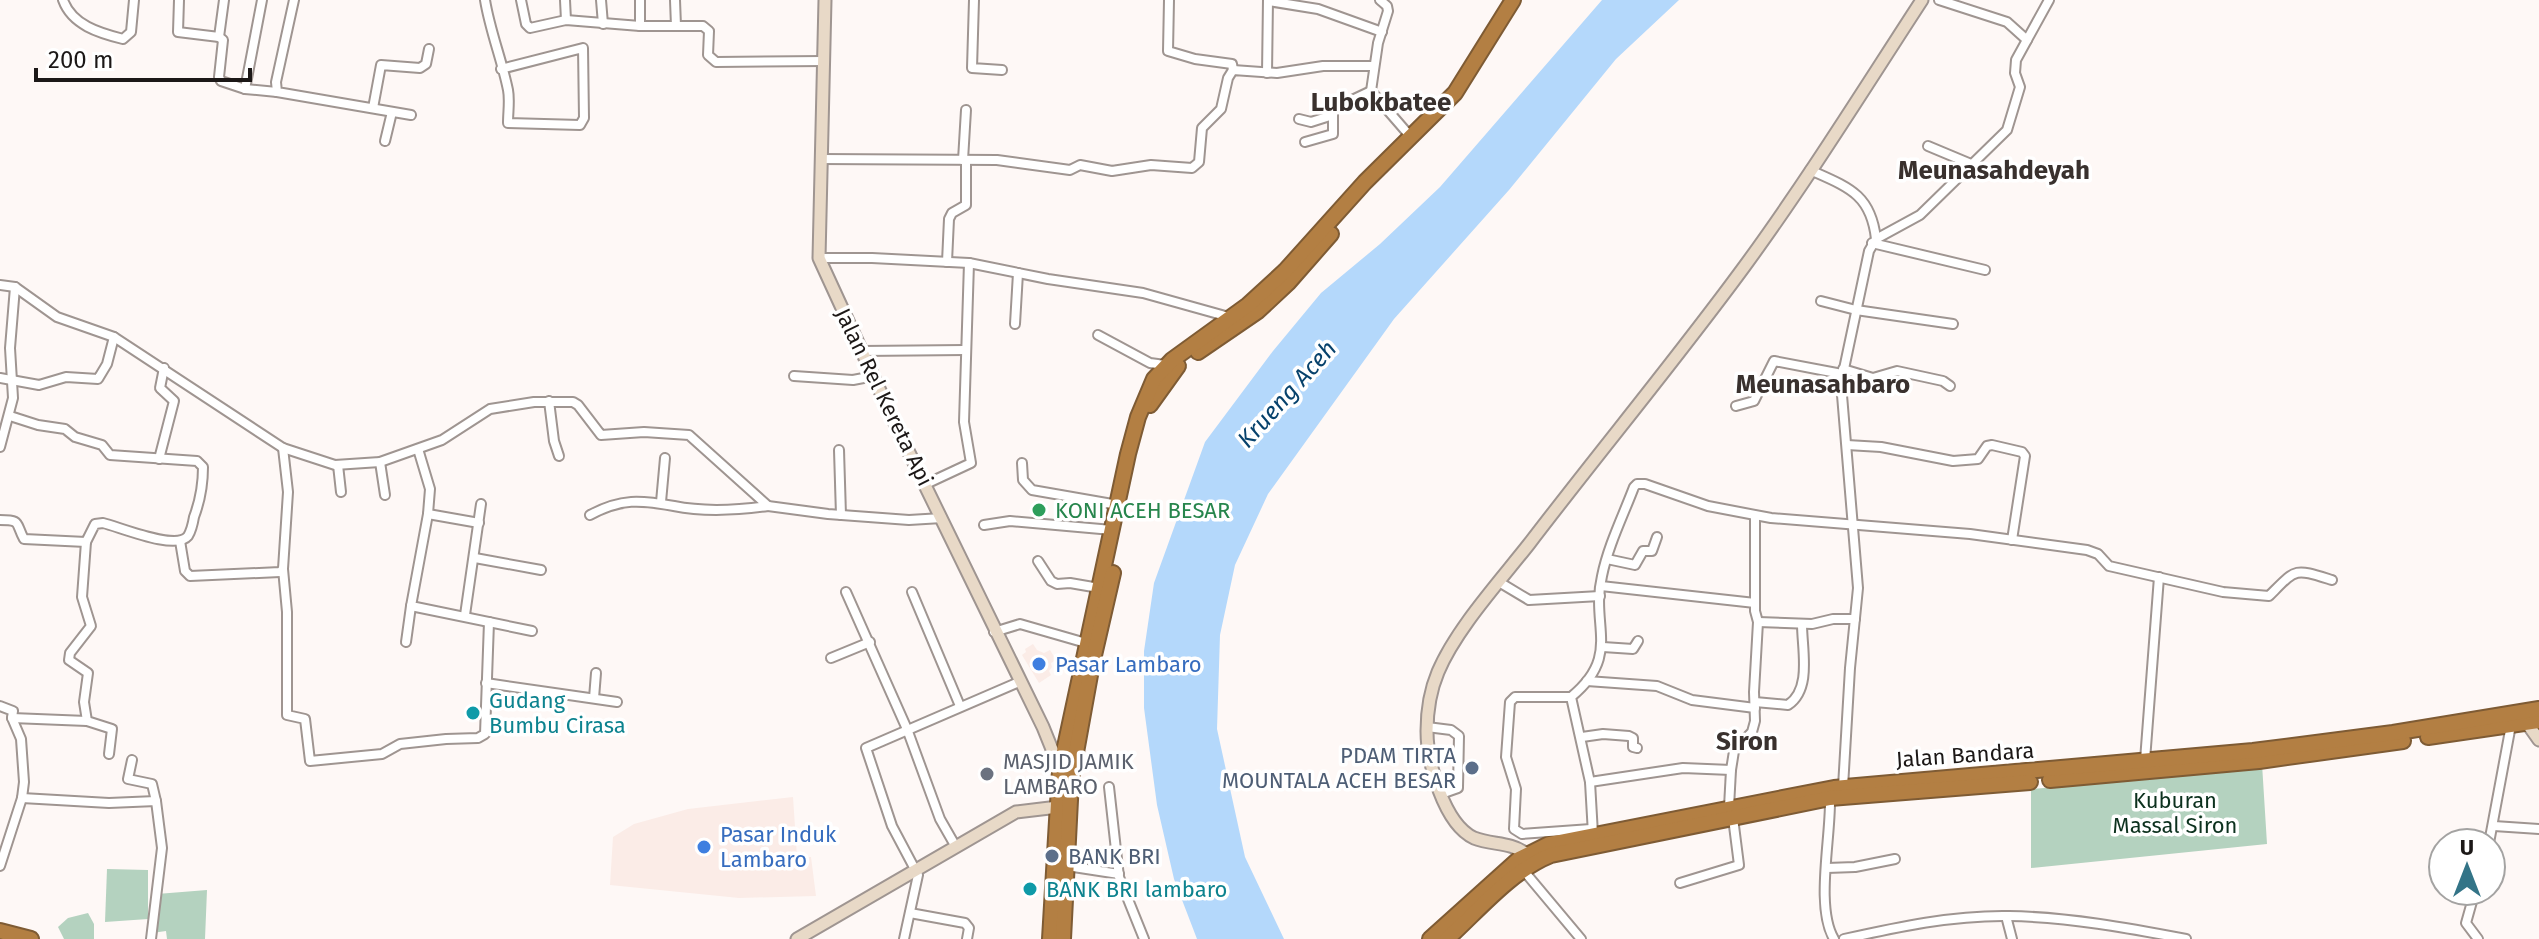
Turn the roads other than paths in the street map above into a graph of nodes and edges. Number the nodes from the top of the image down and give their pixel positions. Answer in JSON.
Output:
{"nodes":[{"id":1,"x":63,"y":0,"type":"edge"},
{"id":2,"x":134,"y":0,"type":"edge"},
{"id":3,"x":176,"y":0,"type":"edge"},
{"id":4,"x":224,"y":0,"type":"edge"},
{"id":5,"x":262,"y":0,"type":"edge"},
{"id":6,"x":294,"y":0,"type":"edge"},
{"id":7,"x":485,"y":0,"type":"edge"},
{"id":8,"x":521,"y":0,"type":"edge"},
{"id":9,"x":565,"y":0,"type":"edge"},
{"id":10,"x":601,"y":0,"type":"edge"},
{"id":11,"x":640,"y":0,"type":"edge"},
{"id":12,"x":675,"y":0,"type":"edge"},
{"id":13,"x":825,"y":0,"type":"edge"},
{"id":14,"x":974,"y":0,"type":"edge"},
{"id":15,"x":1169,"y":0,"type":"edge"},
{"id":16,"x":1380,"y":0,"type":"edge"},
{"id":17,"x":1513,"y":0,"type":"edge"},
{"id":18,"x":1523,"y":0,"type":"edge"},
{"id":19,"x":1922,"y":0,"type":"edge"},
{"id":20,"x":1939,"y":0,"type":"edge"},
{"id":21,"x":2049,"y":0,"type":"edge"},
{"id":22,"x":1268,"y":1,"type":"edge"},
{"id":23,"x":566,"y":20,"type":"junction"},
{"id":24,"x":603,"y":24,"type":"junction"},
{"id":25,"x":640,"y":26,"type":"junction"},
{"id":26,"x":676,"y":26,"type":"junction"},
{"id":27,"x":1382,"y":32,"type":"junction"},
{"id":28,"x":219,"y":37,"type":"junction"},
{"id":29,"x":2027,"y":40,"type":"junction"},
{"id":30,"x":429,"y":49,"type":"dead end"},
{"id":31,"x":824,"y":61,"type":"junction"},
{"id":32,"x":1374,"y":66,"type":"junction"},
{"id":33,"x":501,"y":69,"type":"junction"},
{"id":34,"x":1002,"y":70,"type":"dead end"},
{"id":35,"x":1233,"y":70,"type":"junction"},
{"id":36,"x":1267,"y":73,"type":"junction"},
{"id":37,"x":245,"y":89,"type":"junction"},
{"id":38,"x":1371,"y":91,"type":"junction"},
{"id":39,"x":277,"y":92,"type":"junction"},
{"id":40,"x":373,"y":108,"type":"junction"},
{"id":41,"x":966,"y":110,"type":"dead end"},
{"id":42,"x":392,"y":112,"type":"junction"},
{"id":43,"x":411,"y":115,"type":"dead end"},
{"id":44,"x":1333,"y":115,"type":"junction"},
{"id":45,"x":1299,"y":119,"type":"dead end"},
{"id":46,"x":1410,"y":136,"type":"junction"},
{"id":47,"x":385,"y":141,"type":"dead end"},
{"id":48,"x":1305,"y":142,"type":"dead end"},
{"id":49,"x":1928,"y":146,"type":"dead end"},
{"id":50,"x":821,"y":159,"type":"junction"},
{"id":51,"x":964,"y":160,"type":"junction"},
{"id":52,"x":1971,"y":164,"type":"junction"},
{"id":53,"x":1810,"y":170,"type":"junction"},
{"id":54,"x":1874,"y":241,"type":"junction"},
{"id":55,"x":819,"y":258,"type":"junction"},
{"id":56,"x":947,"y":262,"type":"junction"},
{"id":57,"x":969,"y":263,"type":"junction"},
{"id":58,"x":1985,"y":270,"type":"dead end"},
{"id":59,"x":1018,"y":273,"type":"junction"},
{"id":60,"x":0,"y":285,"type":"edge"},
{"id":61,"x":15,"y":287,"type":"junction"},
{"id":62,"x":1821,"y":301,"type":"dead end"},
{"id":63,"x":1856,"y":310,"type":"junction"},
{"id":64,"x":1229,"y":317,"type":"junction"},
{"id":65,"x":1015,"y":324,"type":"dead end"},
{"id":66,"x":1953,"y":324,"type":"dead end"},
{"id":67,"x":1098,"y":335,"type":"dead end"},
{"id":68,"x":114,"y":337,"type":"junction"},
{"id":69,"x":965,"y":350,"type":"junction"},
{"id":70,"x":862,"y":351,"type":"junction"},
{"id":71,"x":1166,"y":365,"type":"junction"},
{"id":72,"x":164,"y":368,"type":"junction"},
{"id":73,"x":1843,"y":372,"type":"junction"},
{"id":74,"x":794,"y":376,"type":"dead end"},
{"id":75,"x":874,"y":376,"type":"junction"},
{"id":76,"x":0,"y":378,"type":"edge"},
{"id":77,"x":12,"y":381,"type":"junction"},
{"id":78,"x":1950,"y":386,"type":"dead end"},
{"id":79,"x":549,"y":401,"type":"junction"},
{"id":80,"x":1736,"y":406,"type":"dead end"},
{"id":81,"x":10,"y":416,"type":"junction"},
{"id":82,"x":4,"y":425,"type":"edge"},
{"id":83,"x":1847,"y":445,"type":"junction"},
{"id":84,"x":0,"y":447,"type":"edge"},
{"id":85,"x":283,"y":448,"type":"junction"},
{"id":86,"x":418,"y":449,"type":"junction"},
{"id":87,"x":839,"y":450,"type":"dead end"},
{"id":88,"x":559,"y":456,"type":"dead end"},
{"id":89,"x":665,"y":458,"type":"dead end"},
{"id":90,"x":159,"y":459,"type":"junction"},
{"id":91,"x":380,"y":462,"type":"junction"},
{"id":92,"x":1022,"y":463,"type":"dead end"},
{"id":93,"x":338,"y":465,"type":"junction"},
{"id":94,"x":926,"y":484,"type":"junction"},
{"id":95,"x":341,"y":492,"type":"dead end"},
{"id":96,"x":385,"y":495,"type":"dead end"},
{"id":97,"x":661,"y":502,"type":"junction"},
{"id":98,"x":481,"y":504,"type":"dead end"},
{"id":99,"x":1118,"y":505,"type":"junction"},
{"id":100,"x":768,"y":506,"type":"junction"},
{"id":101,"x":428,"y":514,"type":"junction"},
{"id":102,"x":590,"y":515,"type":"dead end"},
{"id":103,"x":841,"y":515,"type":"junction"},
{"id":104,"x":1755,"y":516,"type":"junction"},
{"id":105,"x":942,"y":518,"type":"junction"},
{"id":106,"x":0,"y":520,"type":"edge"},
{"id":107,"x":479,"y":523,"type":"junction"},
{"id":108,"x":984,"y":525,"type":"dead end"},
{"id":109,"x":1853,"y":526,"type":"junction"},
{"id":110,"x":1112,"y":530,"type":"junction"},
{"id":111,"x":1657,"y":537,"type":"dead end"},
{"id":112,"x":2012,"y":540,"type":"junction"},
{"id":113,"x":180,"y":541,"type":"junction"},
{"id":114,"x":86,"y":542,"type":"junction"},
{"id":115,"x":475,"y":558,"type":"junction"},
{"id":116,"x":1607,"y":559,"type":"junction"},
{"id":117,"x":1038,"y":561,"type":"dead end"},
{"id":118,"x":283,"y":569,"type":"junction"},
{"id":119,"x":541,"y":570,"type":"dead end"},
{"id":120,"x":2159,"y":577,"type":"junction"},
{"id":121,"x":2332,"y":580,"type":"dead end"},
{"id":122,"x":1499,"y":582,"type":"junction"},
{"id":123,"x":1104,"y":584,"type":"junction"},
{"id":124,"x":1601,"y":586,"type":"junction"},
{"id":125,"x":846,"y":592,"type":"dead end"},
{"id":126,"x":912,"y":592,"type":"dead end"},
{"id":127,"x":1600,"y":596,"type":"junction"},
{"id":128,"x":1755,"y":603,"type":"junction"},
{"id":129,"x":411,"y":606,"type":"junction"},
{"id":130,"x":465,"y":615,"type":"junction"},
{"id":131,"x":1855,"y":619,"type":"junction"},
{"id":132,"x":489,"y":622,"type":"junction"},
{"id":133,"x":1758,"y":622,"type":"junction"},
{"id":134,"x":1802,"y":624,"type":"junction"},
{"id":135,"x":532,"y":631,"type":"dead end"},
{"id":136,"x":994,"y":632,"type":"junction"},
{"id":137,"x":1638,"y":641,"type":"dead end"},
{"id":138,"x":406,"y":642,"type":"dead end"},
{"id":139,"x":870,"y":642,"type":"junction"},
{"id":140,"x":1086,"y":643,"type":"junction"},
{"id":141,"x":1603,"y":647,"type":"junction"},
{"id":142,"x":831,"y":658,"type":"dead end"},
{"id":143,"x":596,"y":673,"type":"dead end"},
{"id":144,"x":1587,"y":681,"type":"junction"},
{"id":145,"x":1019,"y":682,"type":"junction"},
{"id":146,"x":486,"y":683,"type":"junction"},
{"id":147,"x":1571,"y":697,"type":"junction"},
{"id":148,"x":594,"y":698,"type":"junction"},
{"id":149,"x":617,"y":702,"type":"dead end"},
{"id":150,"x":1755,"y":705,"type":"junction"},
{"id":151,"x":0,"y":706,"type":"edge"},
{"id":152,"x":960,"y":706,"type":"junction"},
{"id":153,"x":2539,"y":709,"type":"edge"},
{"id":154,"x":12,"y":718,"type":"junction"},
{"id":155,"x":87,"y":721,"type":"junction"},
{"id":156,"x":2533,"y":722,"type":"edge"},
{"id":157,"x":1069,"y":724,"type":"junction"},
{"id":158,"x":2511,"y":725,"type":"junction"},
{"id":159,"x":2470,"y":726,"type":"junction"},
{"id":160,"x":1043,"y":727,"type":"junction"},
{"id":161,"x":1427,"y":727,"type":"junction"},
{"id":162,"x":907,"y":729,"type":"junction"},
{"id":163,"x":1582,"y":737,"type":"junction"},
{"id":164,"x":2539,"y":740,"type":"edge"},
{"id":165,"x":1637,"y":748,"type":"dead end"},
{"id":166,"x":109,"y":754,"type":"dead end"},
{"id":167,"x":132,"y":760,"type":"dead end"},
{"id":168,"x":2145,"y":760,"type":"junction"},
{"id":169,"x":1060,"y":770,"type":"junction"},
{"id":170,"x":1731,"y":770,"type":"junction"},
{"id":171,"x":1590,"y":782,"type":"junction"},
{"id":172,"x":1109,"y":787,"type":"dead end"},
{"id":173,"x":1843,"y":787,"type":"junction"},
{"id":174,"x":1441,"y":794,"type":"junction"},
{"id":175,"x":22,"y":798,"type":"junction"},
{"id":176,"x":1830,"y":798,"type":"junction"},
{"id":177,"x":156,"y":801,"type":"junction"},
{"id":178,"x":1058,"y":807,"type":"junction"},
{"id":179,"x":1731,"y":812,"type":"junction"},
{"id":180,"x":2494,"y":826,"type":"joint"},
{"id":181,"x":2539,"y":829,"type":"edge"},
{"id":182,"x":1592,"y":831,"type":"junction"},
{"id":183,"x":1634,"y":834,"type":"junction"},
{"id":184,"x":1519,"y":844,"type":"junction"},
{"id":185,"x":956,"y":847,"type":"junction"},
{"id":186,"x":1895,"y":859,"type":"dead end"},
{"id":187,"x":0,"y":866,"type":"edge"},
{"id":188,"x":1067,"y":866,"type":"junction"},
{"id":189,"x":1827,"y":868,"type":"junction"},
{"id":190,"x":916,"y":870,"type":"junction"},
{"id":191,"x":1524,"y":871,"type":"junction"},
{"id":192,"x":1119,"y":874,"type":"junction"},
{"id":193,"x":1508,"y":875,"type":"junction"},
{"id":194,"x":1680,"y":883,"type":"dead end"},
{"id":195,"x":2470,"y":907,"type":"edge"},
{"id":196,"x":910,"y":913,"type":"junction"},
{"id":197,"x":2006,"y":916,"type":"junction"},
{"id":198,"x":0,"y":931,"type":"edge"},
{"id":199,"x":2128,"y":934,"type":"edge"},
{"id":200,"x":31,"y":939,"type":"edge"},
{"id":201,"x":151,"y":939,"type":"edge"},
{"id":202,"x":797,"y":939,"type":"edge"},
{"id":203,"x":904,"y":939,"type":"edge"},
{"id":204,"x":967,"y":939,"type":"edge"},
{"id":205,"x":1050,"y":939,"type":"edge"},
{"id":206,"x":1063,"y":939,"type":"edge"},
{"id":207,"x":1144,"y":939,"type":"edge"},
{"id":208,"x":1430,"y":939,"type":"edge"},
{"id":209,"x":1447,"y":939,"type":"edge"},
{"id":210,"x":1581,"y":939,"type":"edge"},
{"id":211,"x":1834,"y":939,"type":"edge"},
{"id":212,"x":1844,"y":939,"type":"edge"},
{"id":213,"x":2012,"y":939,"type":"edge"},
{"id":214,"x":2186,"y":939,"type":"edge"},
{"id":215,"x":2478,"y":939,"type":"edge"}],
"edges":[{"from":1,"to":2,"type":"street"},
{"from":3,"to":28,"type":"street"},
{"from":4,"to":28,"type":"street"},
{"from":5,"to":37,"type":"street"},
{"from":6,"to":39,"type":"street"},
{"from":7,"to":33,"type":"street"},
{"from":8,"to":23,"type":"street"},
{"from":9,"to":23,"type":"street"},
{"from":10,"to":24,"type":"street"},
{"from":11,"to":25,"type":"street"},
{"from":12,"to":26,"type":"street"},
{"from":13,"to":31,"type":"main road","name":"Jalan Rel Kereta Api"},
{"from":14,"to":34,"type":"street"},
{"from":15,"to":35,"type":"street"},
{"from":16,"to":27,"type":"street"},
{"from":17,"to":46,"type":"highway"},
{"from":18,"to":123,"type":"highway"},
{"from":19,"to":53,"type":"main road"},
{"from":20,"to":29,"type":"street"},
{"from":21,"to":29,"type":"street"},
{"from":22,"to":27,"type":"street"},
{"from":22,"to":36,"type":"street"},
{"from":23,"to":24,"type":"street"},
{"from":24,"to":25,"type":"street"},
{"from":25,"to":26,"type":"street"},
{"from":26,"to":31,"type":"street"},
{"from":27,"to":32,"type":"street"},
{"from":28,"to":37,"type":"street"},
{"from":29,"to":52,"type":"street"},
{"from":30,"to":40,"type":"street"},
{"from":31,"to":50,"type":"main road","name":"Jalan Rel Kereta Api"},
{"from":32,"to":36,"type":"street"},
{"from":32,"to":38,"type":"street"},
{"from":33,"to":33,"type":"street"},
{"from":35,"to":36,"type":"street"},
{"from":35,"to":51,"type":"street"},
{"from":37,"to":39,"type":"street"},
{"from":38,"to":44,"type":"street"},
{"from":38,"to":46,"type":"street"},
{"from":39,"to":40,"type":"street"},
{"from":40,"to":42,"type":"street"},
{"from":41,"to":51,"type":"street"},
{"from":42,"to":43,"type":"street"},
{"from":42,"to":47,"type":"street"},
{"from":44,"to":45,"type":"street"},
{"from":44,"to":48,"type":"street"},
{"from":46,"to":64,"type":"highway"},
{"from":49,"to":52,"type":"street"},
{"from":50,"to":51,"type":"street"},
{"from":50,"to":55,"type":"main road","name":"Jalan Rel Kereta Api"},
{"from":51,"to":56,"type":"street"},
{"from":52,"to":54,"type":"street"},
{"from":53,"to":54,"type":"street"},
{"from":53,"to":122,"type":"main road"},
{"from":54,"to":58,"type":"street"},
{"from":54,"to":63,"type":"street"},
{"from":55,"to":56,"type":"street"},
{"from":55,"to":70,"type":"main road","name":"Jalan Rel Kereta Api"},
{"from":56,"to":57,"type":"street"},
{"from":57,"to":59,"type":"street"},
{"from":57,"to":69,"type":"street"},
{"from":59,"to":64,"type":"street"},
{"from":59,"to":65,"type":"street"},
{"from":60,"to":61,"type":"street"},
{"from":61,"to":68,"type":"street"},
{"from":61,"to":77,"type":"street"},
{"from":62,"to":63,"type":"street"},
{"from":63,"to":66,"type":"street"},
{"from":63,"to":73,"type":"street"},
{"from":64,"to":71,"type":"highway"},
{"from":67,"to":71,"type":"street"},
{"from":68,"to":72,"type":"street"},
{"from":68,"to":77,"type":"street"},
{"from":69,"to":70,"type":"street"},
{"from":69,"to":94,"type":"street"},
{"from":70,"to":75,"type":"main road","name":"Jalan Rel Kereta Api"},
{"from":71,"to":99,"type":"highway"},
{"from":72,"to":85,"type":"street"},
{"from":72,"to":90,"type":"street"},
{"from":73,"to":78,"type":"street"},
{"from":73,"to":80,"type":"street"},
{"from":73,"to":83,"type":"street"},
{"from":74,"to":75,"type":"street"},
{"from":75,"to":94,"type":"main road","name":"Jalan Rel Kereta Api"},
{"from":76,"to":77,"type":"street"},
{"from":77,"to":81,"type":"street"},
{"from":79,"to":86,"type":"street"},
{"from":79,"to":88,"type":"street"},
{"from":79,"to":100,"type":"street"},
{"from":81,"to":82,"type":"street"},
{"from":81,"to":90,"type":"street"},
{"from":82,"to":84,"type":"street"},
{"from":83,"to":109,"type":"street"},
{"from":83,"to":112,"type":"street"},
{"from":85,"to":93,"type":"street"},
{"from":85,"to":118,"type":"street"},
{"from":86,"to":91,"type":"street"},
{"from":86,"to":101,"type":"street"},
{"from":87,"to":103,"type":"street"},
{"from":89,"to":97,"type":"street"},
{"from":90,"to":113,"type":"street"},
{"from":91,"to":93,"type":"street"},
{"from":91,"to":96,"type":"street"},
{"from":92,"to":99,"type":"street"},
{"from":93,"to":95,"type":"street"},
{"from":94,"to":105,"type":"main road","name":"Jalan Rel Kereta Api"},
{"from":97,"to":100,"type":"street"},
{"from":97,"to":102,"type":"street"},
{"from":98,"to":107,"type":"street"},
{"from":99,"to":110,"type":"highway"},
{"from":100,"to":103,"type":"street"},
{"from":101,"to":107,"type":"street"},
{"from":101,"to":129,"type":"street"},
{"from":103,"to":105,"type":"street"},
{"from":104,"to":109,"type":"street"},
{"from":104,"to":116,"type":"street"},
{"from":104,"to":128,"type":"street"},
{"from":105,"to":136,"type":"main road","name":"Jalan Rel Kereta Api"},
{"from":106,"to":114,"type":"street"},
{"from":107,"to":115,"type":"street"},
{"from":108,"to":110,"type":"street"},
{"from":109,"to":112,"type":"street"},
{"from":109,"to":131,"type":"street"},
{"from":110,"to":123,"type":"highway"},
{"from":111,"to":116,"type":"street"},
{"from":112,"to":120,"type":"street"},
{"from":113,"to":114,"type":"street"},
{"from":113,"to":118,"type":"street"},
{"from":114,"to":155,"type":"street"},
{"from":115,"to":119,"type":"street"},
{"from":115,"to":130,"type":"street"},
{"from":116,"to":124,"type":"street"},
{"from":117,"to":123,"type":"street"},
{"from":118,"to":146,"type":"street"},
{"from":120,"to":121,"type":"street"},
{"from":120,"to":168,"type":"street"},
{"from":122,"to":127,"type":"street"},
{"from":122,"to":161,"type":"main road"},
{"from":123,"to":140,"type":"highway"},
{"from":123,"to":188,"type":"highway"},
{"from":124,"to":127,"type":"street"},
{"from":124,"to":128,"type":"street"},
{"from":125,"to":139,"type":"street"},
{"from":126,"to":152,"type":"street"},
{"from":127,"to":141,"type":"street"},
{"from":128,"to":133,"type":"street"},
{"from":129,"to":130,"type":"street"},
{"from":129,"to":138,"type":"street"},
{"from":130,"to":132,"type":"street"},
{"from":131,"to":134,"type":"street"},
{"from":131,"to":173,"type":"street"},
{"from":132,"to":135,"type":"street"},
{"from":132,"to":146,"type":"street"},
{"from":133,"to":134,"type":"street"},
{"from":133,"to":150,"type":"street"},
{"from":134,"to":150,"type":"street"},
{"from":136,"to":140,"type":"street"},
{"from":136,"to":145,"type":"main road","name":"Jalan Rel Kereta Api"},
{"from":137,"to":141,"type":"street"},
{"from":139,"to":142,"type":"street"},
{"from":139,"to":162,"type":"street"},
{"from":140,"to":157,"type":"highway"},
{"from":141,"to":144,"type":"street"},
{"from":143,"to":148,"type":"street"},
{"from":144,"to":147,"type":"street"},
{"from":144,"to":150,"type":"street"},
{"from":145,"to":152,"type":"street"},
{"from":145,"to":160,"type":"main road","name":"Jalan Rel Kereta Api"},
{"from":146,"to":148,"type":"street"},
{"from":147,"to":163,"type":"street"},
{"from":147,"to":184,"type":"street"},
{"from":148,"to":149,"type":"street"},
{"from":150,"to":170,"type":"street"},
{"from":151,"to":154,"type":"street"},
{"from":152,"to":162,"type":"street"},
{"from":153,"to":159,"type":"highway","name":"Jalan Bandara"},
{"from":154,"to":155,"type":"street"},
{"from":154,"to":175,"type":"street"},
{"from":155,"to":166,"type":"street"},
{"from":156,"to":158,"type":"highway","name":"Jalan Bandara"},
{"from":156,"to":164,"type":"main road"},
{"from":157,"to":160,"type":"main road"},
{"from":157,"to":169,"type":"highway"},
{"from":158,"to":159,"type":"highway","name":"Jalan Bandara"},
{"from":158,"to":180,"type":"street"},
{"from":159,"to":168,"type":"highway","name":"Jalan Bandara"},
{"from":159,"to":176,"type":"highway","name":"Jalan Bandara"},
{"from":160,"to":169,"type":"main road","name":"Jalan Rel Kereta Api"},
{"from":161,"to":174,"type":"main road"},
{"from":161,"to":174,"type":"street"},
{"from":162,"to":185,"type":"street"},
{"from":162,"to":190,"type":"street"},
{"from":163,"to":165,"type":"street"},
{"from":163,"to":171,"type":"street"},
{"from":167,"to":177,"type":"street"},
{"from":168,"to":173,"type":"highway","name":"Jalan Bandara"},
{"from":169,"to":178,"type":"highway"},
{"from":170,"to":171,"type":"street"},
{"from":170,"to":179,"type":"street"},
{"from":171,"to":182,"type":"street"},
{"from":172,"to":192,"type":"street"},
{"from":173,"to":179,"type":"highway","name":"Jalan Bandara"},
{"from":174,"to":184,"type":"main road"},
{"from":175,"to":177,"type":"street"},
{"from":175,"to":187,"type":"street"},
{"from":176,"to":179,"type":"highway","name":"Jalan Bandara"},
{"from":176,"to":189,"type":"street"},
{"from":177,"to":201,"type":"street"},
{"from":178,"to":185,"type":"main road"},
{"from":178,"to":205,"type":"highway"},
{"from":179,"to":183,"type":"highway","name":"Jalan Bandara"},
{"from":179,"to":194,"type":"street"},
{"from":180,"to":181,"type":"street"},
{"from":182,"to":183,"type":"highway","name":"Jalan Bandara"},
{"from":182,"to":184,"type":"street"},
{"from":182,"to":184,"type":"highway","name":"Jalan Bandara"},
{"from":183,"to":191,"type":"highway","name":"Jalan Bandara"},
{"from":184,"to":193,"type":"highway","name":"Jalan Bandara"},
{"from":185,"to":190,"type":"main road"},
{"from":186,"to":189,"type":"street"},
{"from":188,"to":192,"type":"street"},
{"from":188,"to":206,"type":"highway"},
{"from":189,"to":211,"type":"street"},
{"from":190,"to":196,"type":"street"},
{"from":190,"to":202,"type":"main road"},
{"from":191,"to":193,"type":"highway","name":"Jalan Bandara"},
{"from":191,"to":210,"type":"street"},
{"from":192,"to":207,"type":"street"},
{"from":193,"to":208,"type":"highway","name":"Jalan Bandara"},
{"from":193,"to":209,"type":"highway","name":"Jalan Bandara"},
{"from":195,"to":215,"type":"street"},
{"from":196,"to":203,"type":"street"},
{"from":196,"to":204,"type":"street"},
{"from":197,"to":199,"type":"street"},
{"from":197,"to":212,"type":"street"},
{"from":197,"to":213,"type":"street"},
{"from":198,"to":200,"type":"highway"},
{"from":199,"to":214,"type":"street"}]}
